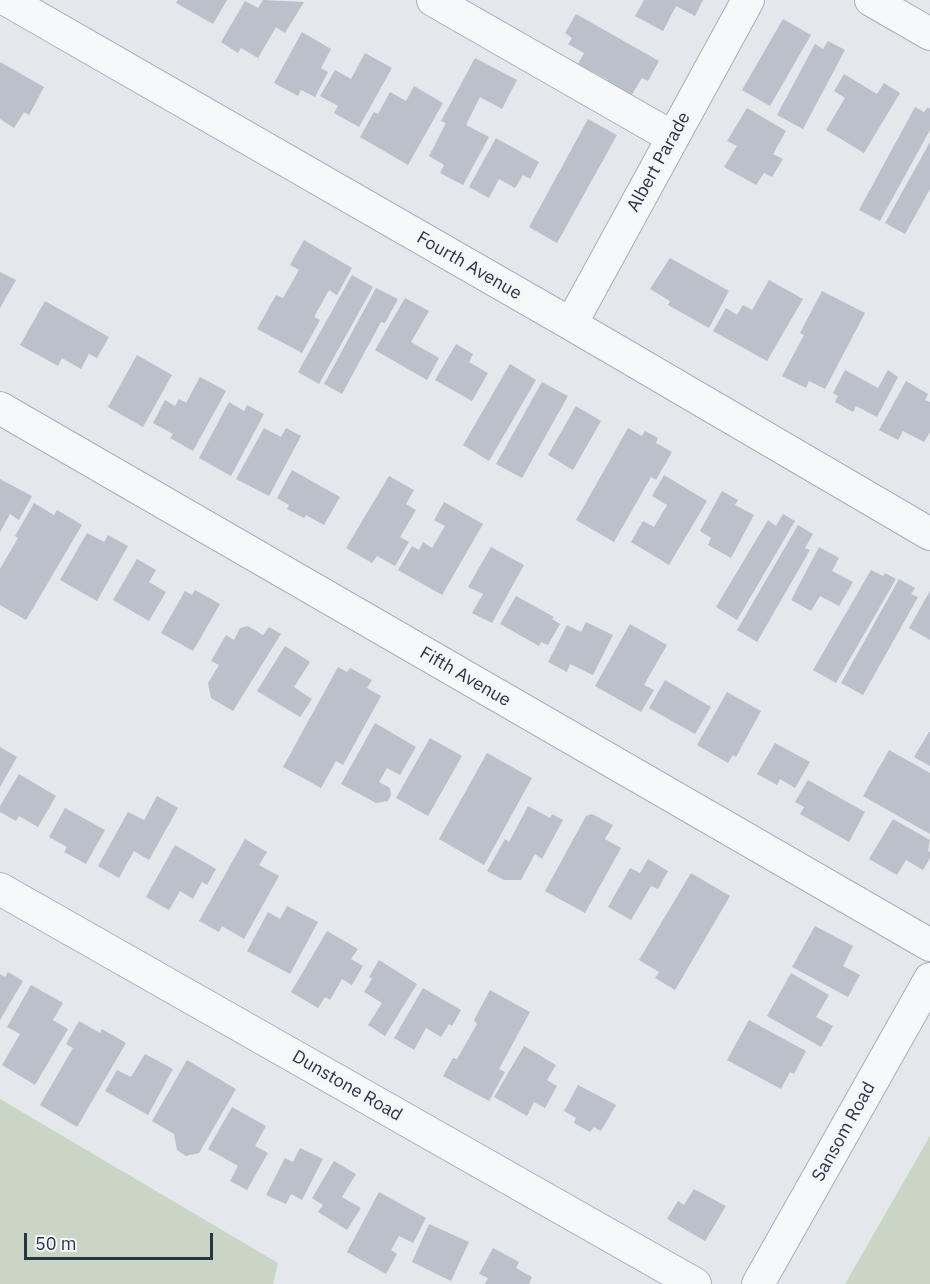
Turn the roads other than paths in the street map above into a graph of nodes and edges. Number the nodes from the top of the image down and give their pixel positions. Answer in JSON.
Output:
{"nodes":[{"id":1,"x":7,"y":0,"type":"edge"},
{"id":2,"x":433,"y":0,"type":"edge"},
{"id":3,"x":748,"y":0,"type":"edge"},
{"id":4,"x":871,"y":0,"type":"edge"},
{"id":5,"x":930,"y":34,"type":"edge"},
{"id":6,"x":672,"y":138,"type":"junction"},
{"id":7,"x":570,"y":324,"type":"junction"},
{"id":8,"x":0,"y":408,"type":"edge"},
{"id":9,"x":930,"y":534,"type":"edge"},
{"id":10,"x":0,"y":889,"type":"edge"},
{"id":11,"x":930,"y":945,"type":"edge"},
{"id":12,"x":930,"y":979,"type":"edge"},
{"id":13,"x":695,"y":1284,"type":"edge"},
{"id":14,"x":758,"y":1284,"type":"edge"}],
"edges":[{"from":1,"to":7,"type":"street","name":"Fourth Avenue"},
{"from":2,"to":6,"type":"street"},
{"from":3,"to":6,"type":"street","name":"Albert Parade"},
{"from":4,"to":5,"type":"street"},
{"from":6,"to":7,"type":"street","name":"Albert Parade"},
{"from":7,"to":9,"type":"street","name":"Fourth Avenue"},
{"from":8,"to":11,"type":"street","name":"Fifth Avenue"},
{"from":10,"to":13,"type":"street","name":"Dunstone Road"},
{"from":12,"to":14,"type":"street","name":"Sansom Road"}]}
